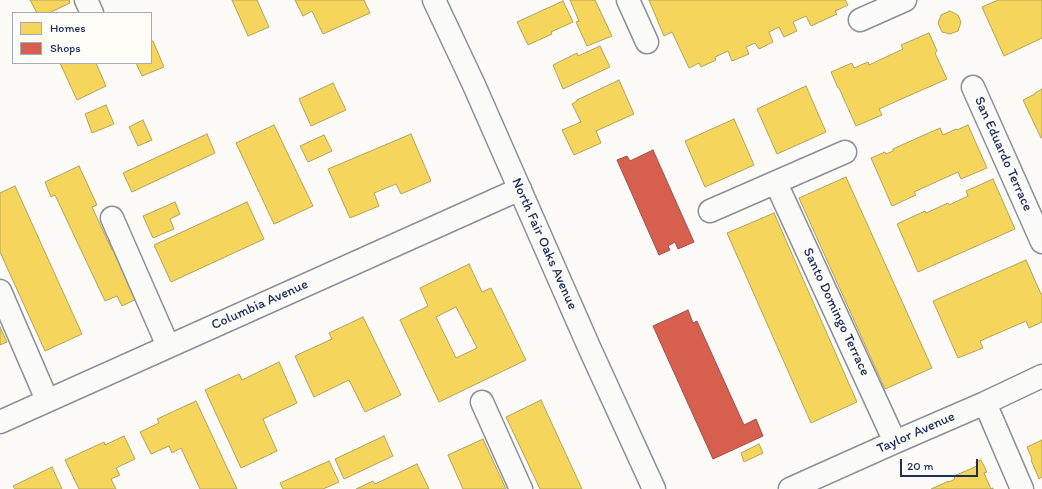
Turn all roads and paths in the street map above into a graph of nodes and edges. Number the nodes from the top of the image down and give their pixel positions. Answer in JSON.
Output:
{"nodes":[{"id":1,"x":86,"y":0,"type":"edge"},
{"id":2,"x":434,"y":0,"type":"edge"},
{"id":3,"x":628,"y":0,"type":"edge"},
{"id":4,"x":905,"y":0,"type":"edge"},
{"id":5,"x":92,"y":12,"type":"edge"},
{"id":6,"x":860,"y":20,"type":"dead end"},
{"id":7,"x":647,"y":42,"type":"dead end"},
{"id":8,"x":973,"y":88,"type":"dead end"},
{"id":9,"x":845,"y":152,"type":"dead end"},
{"id":10,"x":776,"y":183,"type":"junction"},
{"id":11,"x":520,"y":189,"type":"junction"},
{"id":12,"x":710,"y":211,"type":"dead end"},
{"id":13,"x":112,"y":218,"type":"dead end"},
{"id":14,"x":1042,"y":242,"type":"edge"},
{"id":15,"x":0,"y":291,"type":"edge"},
{"id":16,"x":168,"y":346,"type":"junction"},
{"id":17,"x":1042,"y":376,"type":"edge"},
{"id":18,"x":47,"y":400,"type":"junction"},
{"id":19,"x":482,"y":402,"type":"dead end"},
{"id":20,"x":985,"y":403,"type":"junction"},
{"id":21,"x":0,"y":422,"type":"edge"},
{"id":22,"x":895,"y":442,"type":"junction"},
{"id":23,"x":521,"y":489,"type":"edge"},
{"id":24,"x":654,"y":489,"type":"edge"},
{"id":25,"x":790,"y":489,"type":"edge"},
{"id":26,"x":1022,"y":489,"type":"edge"}],
"edges":[{"from":1,"to":5,"type":"street"},
{"from":2,"to":11,"type":"street","name":"North Fair Oaks Avenue"},
{"from":3,"to":7,"type":"street"},
{"from":4,"to":6,"type":"street"},
{"from":8,"to":14,"type":"street","name":"San Eduardo Terrace"},
{"from":9,"to":10,"type":"street"},
{"from":10,"to":12,"type":"street"},
{"from":10,"to":22,"type":"street","name":"Santo Domingo Terrace"},
{"from":11,"to":16,"type":"street","name":"Columbia Avenue"},
{"from":11,"to":24,"type":"street","name":"North Fair Oaks Avenue"},
{"from":13,"to":16,"type":"street"},
{"from":15,"to":18,"type":"street"},
{"from":16,"to":18,"type":"street","name":"Columbia Avenue"},
{"from":17,"to":20,"type":"street","name":"Taylor Avenue"},
{"from":18,"to":21,"type":"street","name":"Columbia Avenue"},
{"from":19,"to":23,"type":"street"},
{"from":20,"to":22,"type":"street","name":"Taylor Avenue"},
{"from":20,"to":26,"type":"street"},
{"from":22,"to":25,"type":"street","name":"Taylor Avenue"}]}
